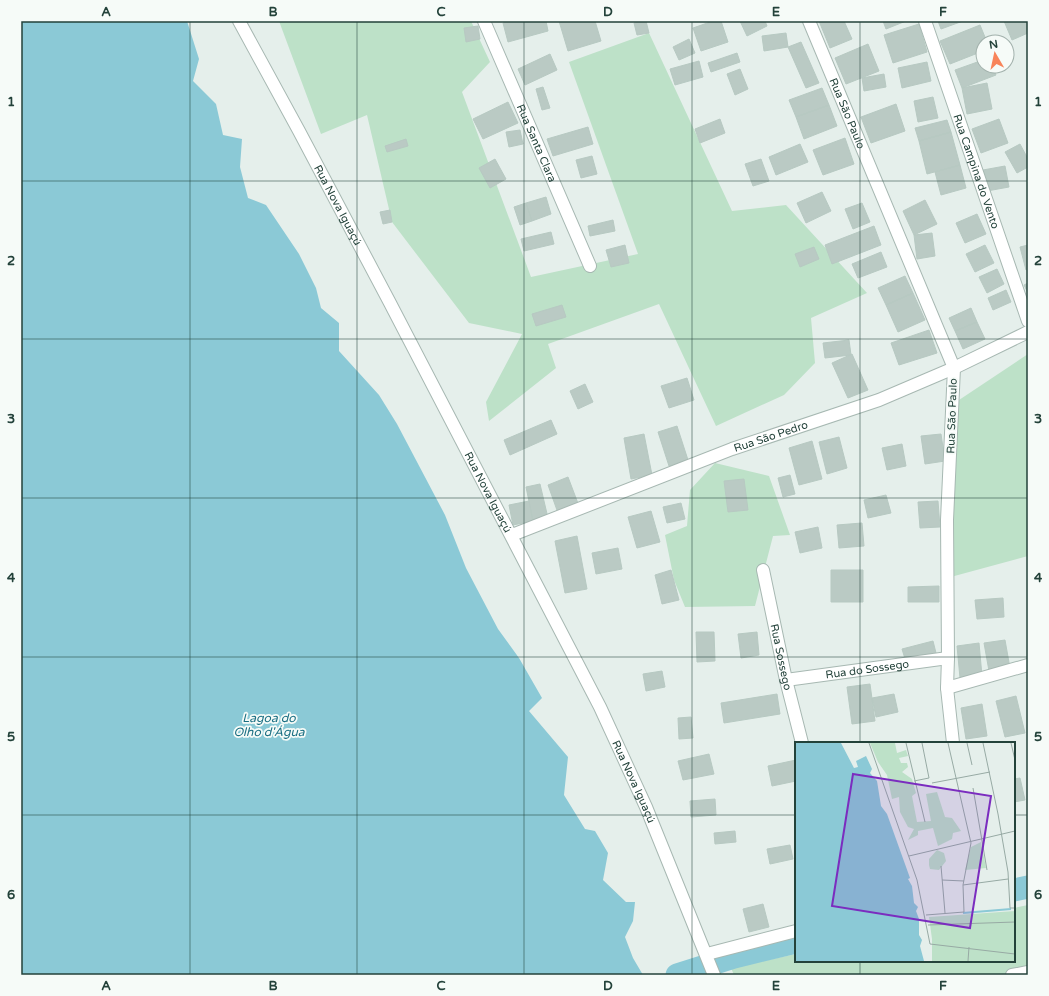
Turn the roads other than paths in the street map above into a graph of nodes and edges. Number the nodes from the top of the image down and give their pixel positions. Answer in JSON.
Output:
{"nodes":[{"id":1,"x":239,"y":21,"type":"edge"},
{"id":2,"x":484,"y":21,"type":"edge"},
{"id":3,"x":809,"y":21,"type":"edge"},
{"id":4,"x":925,"y":21,"type":"edge"},
{"id":5,"x":590,"y":266,"type":"dead end"},
{"id":6,"x":1028,"y":322,"type":"edge"},
{"id":7,"x":1028,"y":332,"type":"edge"},
{"id":8,"x":954,"y":368,"type":"junction"},
{"id":9,"x":512,"y":535,"type":"junction"},
{"id":10,"x":763,"y":570,"type":"dead end"},
{"id":11,"x":948,"y":658,"type":"junction"},
{"id":12,"x":1028,"y":665,"type":"edge"},
{"id":13,"x":786,"y":680,"type":"junction"},
{"id":14,"x":946,"y":688,"type":"junction"},
{"id":15,"x":802,"y":742,"type":"edge"},
{"id":16,"x":954,"y":742,"type":"edge"},
{"id":17,"x":795,"y":931,"type":"edge"},
{"id":18,"x":707,"y":954,"type":"junction"},
{"id":19,"x":1028,"y":972,"type":"edge"},
{"id":20,"x":714,"y":975,"type":"edge"},
{"id":21,"x":1012,"y":975,"type":"edge"}],
"edges":[{"from":1,"to":9,"type":"street","name":"Rua Nova Iguaçú"},
{"from":2,"to":5,"type":"street","name":"Rua Santa Clara"},
{"from":3,"to":8,"type":"street","name":"Rua São Paulo"},
{"from":4,"to":6,"type":"street","name":"Rua Campina do Vento"},
{"from":7,"to":8,"type":"street","name":"Rua São Pedro"},
{"from":8,"to":9,"type":"street","name":"Rua São Pedro"},
{"from":8,"to":11,"type":"street","name":"Rua São Paulo"},
{"from":9,"to":18,"type":"street","name":"Rua Nova Iguaçú"},
{"from":10,"to":13,"type":"street","name":"Rua Sossego"},
{"from":11,"to":13,"type":"street","name":"Rua do Sossego"},
{"from":11,"to":14,"type":"street","name":"Rua São Paulo"},
{"from":12,"to":14,"type":"street"},
{"from":13,"to":15,"type":"street","name":"Rua Sossego"},
{"from":14,"to":16,"type":"street","name":"Rua São Paulo"},
{"from":17,"to":18,"type":"street"},
{"from":18,"to":20,"type":"street","name":"Rua Nova Iguaçú"},
{"from":19,"to":21,"type":"street"}]}
